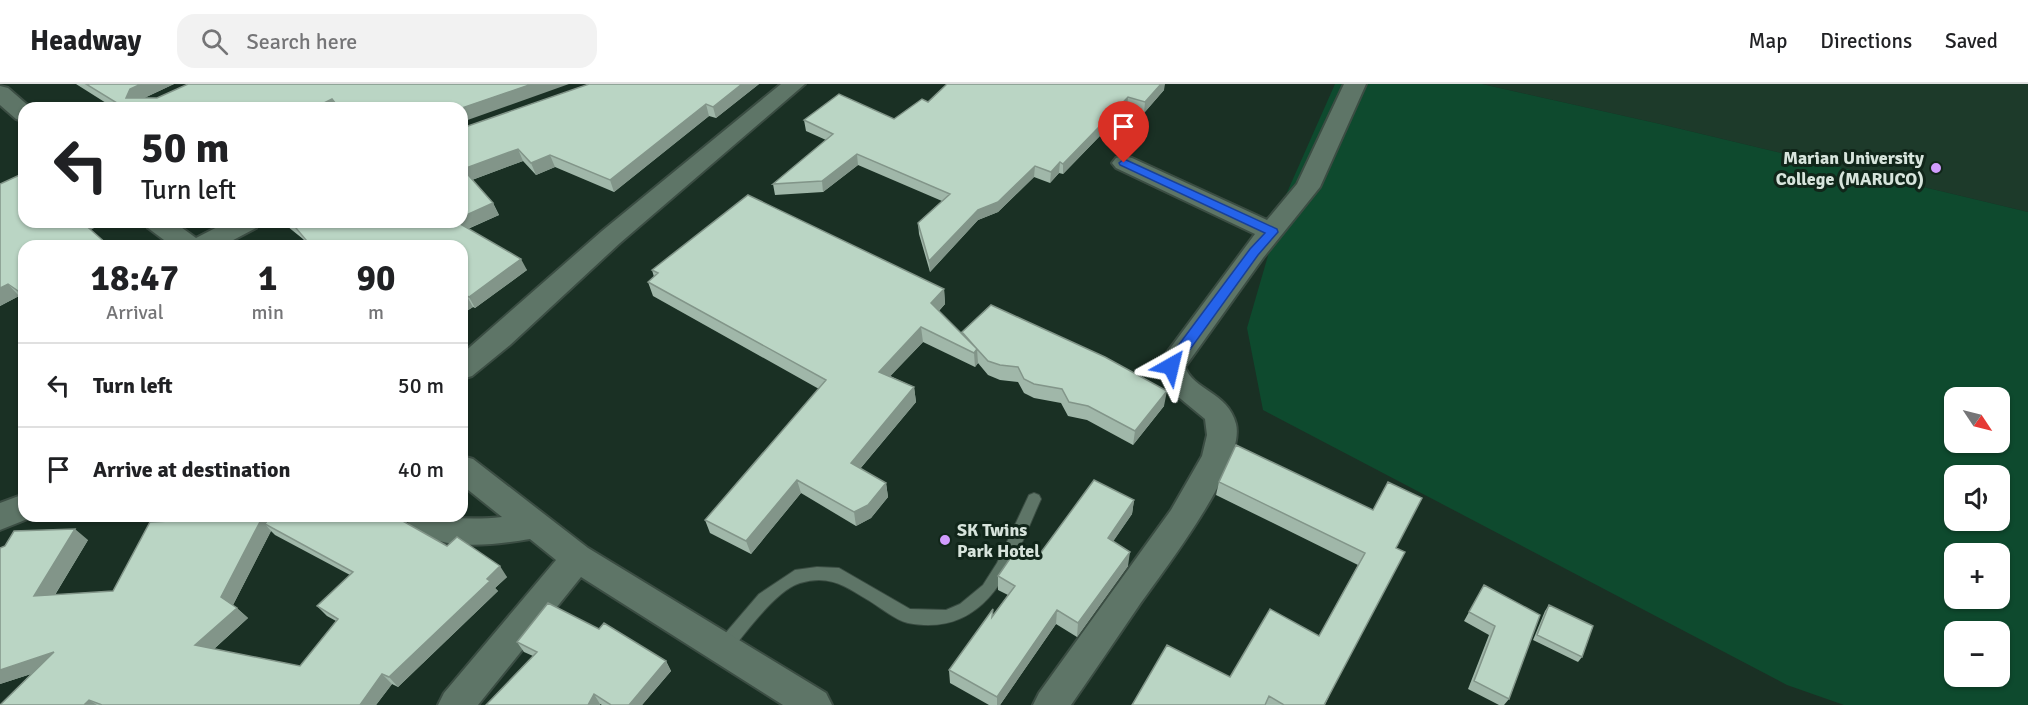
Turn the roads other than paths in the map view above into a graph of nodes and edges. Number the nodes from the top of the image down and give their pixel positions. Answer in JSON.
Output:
{"nodes":[{"id":1,"x":794,"y":84,"type":"edge"},
{"id":2,"x":1355,"y":84,"type":"edge"},
{"id":3,"x":0,"y":93,"type":"edge"},
{"id":4,"x":18,"y":109,"type":"edge"},
{"id":5,"x":1124,"y":163,"type":"dead end"},
{"id":6,"x":165,"y":228,"type":"edge"},
{"id":7,"x":236,"y":228,"type":"edge"},
{"id":8,"x":1272,"y":232,"type":"junction"},
{"id":9,"x":181,"y":240,"type":"edge"},
{"id":10,"x":213,"y":240,"type":"edge"},
{"id":11,"x":468,"y":364,"type":"edge"},
{"id":12,"x":468,"y":473,"type":"edge"},
{"id":13,"x":0,"y":497,"type":"edge"},
{"id":14,"x":18,"y":497,"type":"edge"},
{"id":15,"x":1034,"y":499,"type":"dead end"},
{"id":16,"x":18,"y":510,"type":"edge"},
{"id":17,"x":0,"y":517,"type":"edge"},
{"id":18,"x":428,"y":522,"type":"edge"},
{"id":19,"x":535,"y":525,"type":"junction"},
{"id":20,"x":577,"y":558,"type":"junction"},
{"id":21,"x":723,"y":648,"type":"junction"},
{"id":22,"x":456,"y":705,"type":"edge"},
{"id":23,"x":814,"y":705,"type":"edge"},
{"id":24,"x":1051,"y":705,"type":"edge"}],
"edges":[{"from":1,"to":11,"type":"street"},
{"from":2,"to":8,"type":"street"},
{"from":3,"to":4,"type":"street"},
{"from":5,"to":8,"type":"street"},
{"from":6,"to":9,"type":"street"},
{"from":7,"to":10,"type":"street"},
{"from":8,"to":24,"type":"street"},
{"from":12,"to":19,"type":"street"},
{"from":13,"to":14,"type":"street"},
{"from":15,"to":21,"type":"lane"},
{"from":16,"to":17,"type":"street"},
{"from":18,"to":19,"type":"street"},
{"from":19,"to":20,"type":"street"},
{"from":20,"to":21,"type":"street"},
{"from":20,"to":22,"type":"street"},
{"from":21,"to":23,"type":"street"}]}
